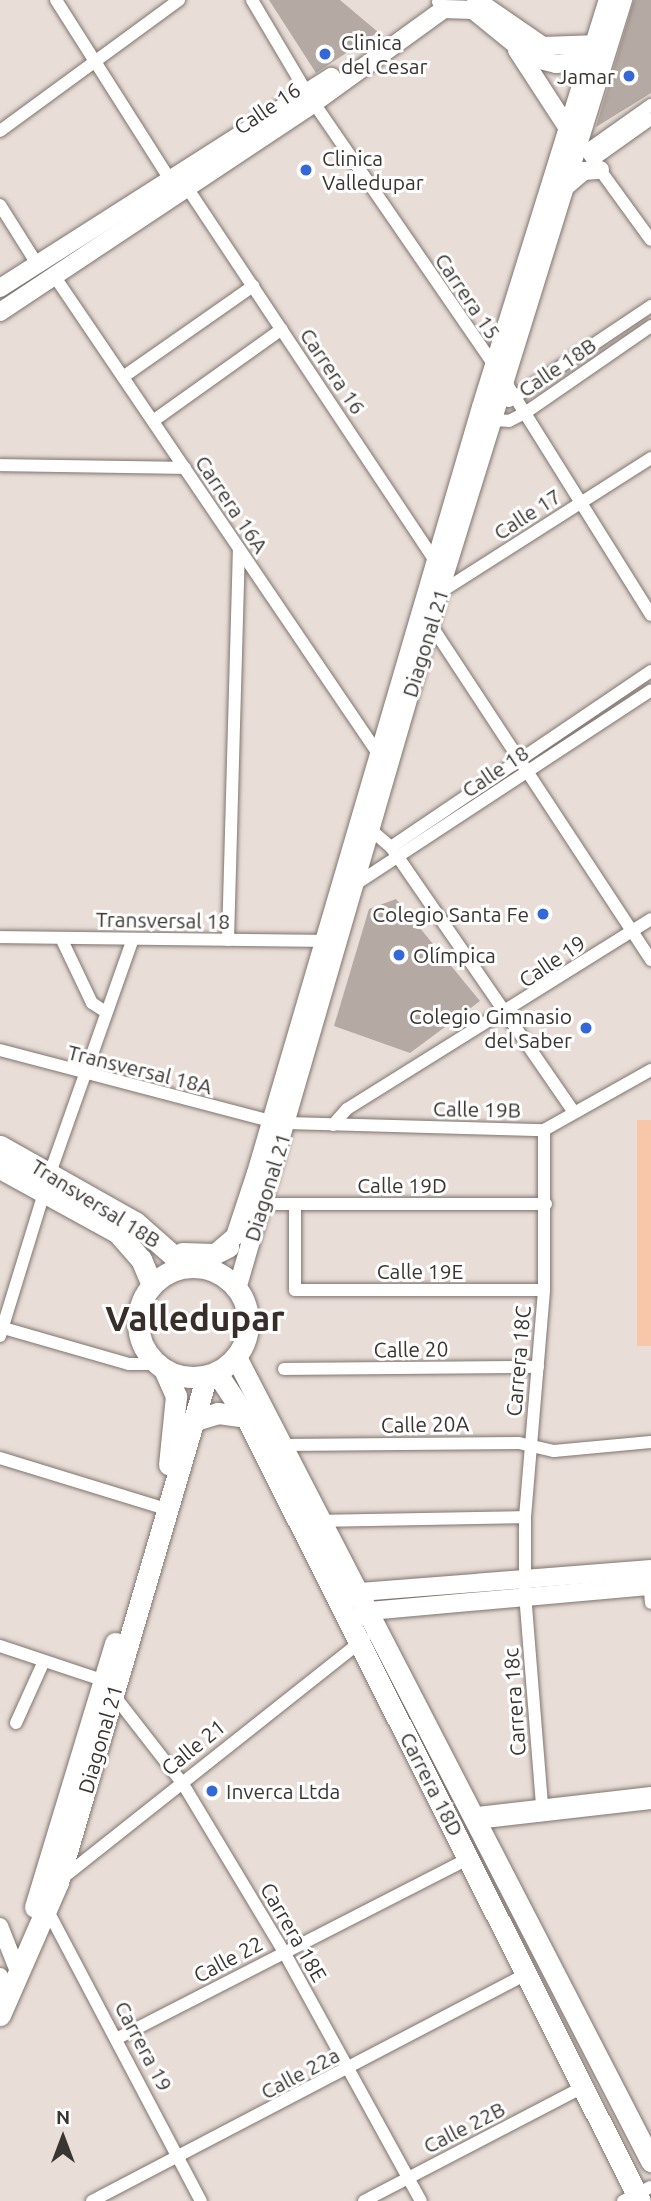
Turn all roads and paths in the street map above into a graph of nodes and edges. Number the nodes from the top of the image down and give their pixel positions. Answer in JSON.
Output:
{"nodes":[{"id":1,"x":56,"y":0,"type":"edge"},
{"id":2,"x":179,"y":0,"type":"edge"},
{"id":3,"x":252,"y":0,"type":"edge"},
{"id":4,"x":608,"y":0,"type":"edge"},
{"id":5,"x":623,"y":0,"type":"edge"},
{"id":6,"x":440,"y":1,"type":"edge"},
{"id":7,"x":482,"y":2,"type":"edge"},
{"id":8,"x":515,"y":47,"type":"junction"},
{"id":9,"x":596,"y":52,"type":"junction"},
{"id":10,"x":96,"y":57,"type":"junction"},
{"id":11,"x":311,"y":98,"type":"junction"},
{"id":12,"x":651,"y":105,"type":"edge"},
{"id":13,"x":651,"y":119,"type":"edge"},
{"id":14,"x":0,"y":131,"type":"edge"},
{"id":15,"x":585,"y":150,"type":"junction"},
{"id":16,"x":169,"y":178,"type":"junction"},
{"id":17,"x":566,"y":186,"type":"junction"},
{"id":18,"x":188,"y":189,"type":"junction"},
{"id":19,"x":0,"y":205,"type":"edge"},
{"id":20,"x":651,"y":240,"type":"edge"},
{"id":21,"x":37,"y":264,"type":"junction"},
{"id":22,"x":55,"y":277,"type":"junction"},
{"id":23,"x":253,"y":286,"type":"junction"},
{"id":24,"x":0,"y":288,"type":"edge"},
{"id":25,"x":651,"y":306,"type":"edge"},
{"id":26,"x":0,"y":313,"type":"edge"},
{"id":27,"x":651,"y":326,"type":"edge"},
{"id":28,"x":282,"y":329,"type":"junction"},
{"id":29,"x":493,"y":367,"type":"junction"},
{"id":30,"x":123,"y":376,"type":"junction"},
{"id":31,"x":505,"y":403,"type":"junction"},
{"id":32,"x":479,"y":413,"type":"junction"},
{"id":33,"x":525,"y":413,"type":"junction"},
{"id":34,"x":153,"y":421,"type":"junction"},
{"id":35,"x":651,"y":458,"type":"edge"},
{"id":36,"x":0,"y":466,"type":"edge"},
{"id":37,"x":185,"y":468,"type":"junction"},
{"id":38,"x":581,"y":503,"type":"junction"},
{"id":39,"x":239,"y":549,"type":"junction"},
{"id":40,"x":440,"y":568,"type":"junction"},
{"id":41,"x":429,"y":607,"type":"junction"},
{"id":42,"x":651,"y":615,"type":"edge"},
{"id":43,"x":651,"y":671,"type":"edge"},
{"id":44,"x":651,"y":690,"type":"edge"},
{"id":45,"x":377,"y":752,"type":"junction"},
{"id":46,"x":518,"y":757,"type":"junction"},
{"id":47,"x":526,"y":773,"type":"junction"},
{"id":48,"x":370,"y":829,"type":"junction"},
{"id":49,"x":395,"y":853,"type":"junction"},
{"id":50,"x":359,"y":882,"type":"junction"},
{"id":51,"x":651,"y":919,"type":"edge"},
{"id":52,"x":631,"y":932,"type":"junction"},
{"id":53,"x":61,"y":938,"type":"junction"},
{"id":54,"x":1,"y":939,"type":"edge"},
{"id":55,"x":133,"y":939,"type":"junction"},
{"id":56,"x":228,"y":940,"type":"junction"},
{"id":57,"x":325,"y":942,"type":"junction"},
{"id":58,"x":651,"y":960,"type":"edge"},
{"id":59,"x":106,"y":1012,"type":"junction"},
{"id":60,"x":506,"y":1015,"type":"junction"},
{"id":61,"x":0,"y":1050,"type":"edge"},
{"id":62,"x":651,"y":1070,"type":"edge"},
{"id":63,"x":83,"y":1076,"type":"junction"},
{"id":64,"x":573,"y":1111,"type":"junction"},
{"id":65,"x":279,"y":1122,"type":"junction"},
{"id":66,"x":333,"y":1125,"type":"junction"},
{"id":67,"x":544,"y":1130,"type":"junction"},
{"id":68,"x":0,"y":1146,"type":"edge"},
{"id":69,"x":0,"y":1168,"type":"edge"},
{"id":70,"x":48,"y":1182,"type":"junction"},
{"id":71,"x":259,"y":1204,"type":"junction"},
{"id":72,"x":295,"y":1204,"type":"junction"},
{"id":73,"x":546,"y":1205,"type":"junction"},
{"id":74,"x":165,"y":1246,"type":"junction"},
{"id":75,"x":228,"y":1247,"type":"junction"},
{"id":76,"x":192,"y":1267,"type":"junction"},
{"id":77,"x":152,"y":1285,"type":"junction"},
{"id":78,"x":237,"y":1289,"type":"junction"},
{"id":79,"x":544,"y":1290,"type":"junction"},
{"id":80,"x":1,"y":1330,"type":"edge"},
{"id":81,"x":236,"y":1357,"type":"junction"},
{"id":82,"x":160,"y":1366,"type":"junction"},
{"id":83,"x":538,"y":1367,"type":"junction"},
{"id":84,"x":284,"y":1370,"type":"dead end"},
{"id":85,"x":211,"y":1374,"type":"junction"},
{"id":86,"x":246,"y":1417,"type":"junction"},
{"id":87,"x":192,"y":1422,"type":"junction"},
{"id":88,"x":651,"y":1442,"type":"edge"},
{"id":89,"x":282,"y":1445,"type":"junction"},
{"id":90,"x":529,"y":1447,"type":"junction"},
{"id":91,"x":0,"y":1458,"type":"edge"},
{"id":92,"x":159,"y":1507,"type":"junction"},
{"id":93,"x":525,"y":1517,"type":"junction"},
{"id":94,"x":321,"y":1521,"type":"junction"},
{"id":95,"x":650,"y":1582,"type":"edge"},
{"id":96,"x":525,"y":1587,"type":"junction"},
{"id":97,"x":364,"y":1602,"type":"junction"},
{"id":98,"x":342,"y":1614,"type":"junction"},
{"id":99,"x":380,"y":1631,"type":"junction"},
{"id":100,"x":360,"y":1642,"type":"junction"},
{"id":101,"x":0,"y":1646,"type":"edge"},
{"id":102,"x":44,"y":1661,"type":"junction"},
{"id":103,"x":107,"y":1688,"type":"junction"},
{"id":104,"x":16,"y":1723,"type":"dead end"},
{"id":105,"x":183,"y":1784,"type":"junction"},
{"id":106,"x":651,"y":1793,"type":"edge"},
{"id":107,"x":651,"y":1803,"type":"edge"},
{"id":108,"x":542,"y":1805,"type":"junction"},
{"id":109,"x":472,"y":1818,"type":"junction"},
{"id":110,"x":68,"y":1849,"type":"junction"},
{"id":111,"x":470,"y":1858,"type":"junction"},
{"id":112,"x":87,"y":1860,"type":"junction"},
{"id":113,"x":58,"y":1882,"type":"junction"},
{"id":114,"x":43,"y":1906,"type":"junction"},
{"id":115,"x":0,"y":1926,"type":"edge"},
{"id":116,"x":284,"y":1952,"type":"junction"},
{"id":117,"x":523,"y":1976,"type":"junction"},
{"id":118,"x":6,"y":1983,"type":"edge"},
{"id":119,"x":117,"y":2039,"type":"junction"},
{"id":120,"x":350,"y":2069,"type":"junction"},
{"id":121,"x":581,"y":2088,"type":"junction"},
{"id":122,"x":179,"y":2159,"type":"junction"},
{"id":123,"x":651,"y":2161,"type":"edge"},
{"id":124,"x":409,"y":2178,"type":"junction"},
{"id":125,"x":638,"y":2196,"type":"edge"},
{"id":126,"x":92,"y":2201,"type":"edge"},
{"id":127,"x":201,"y":2201,"type":"edge"},
{"id":128,"x":364,"y":2201,"type":"edge"},
{"id":129,"x":421,"y":2201,"type":"edge"}],
"edges":[{"from":1,"to":10,"type":"street"},
{"from":2,"to":10,"type":"street"},
{"from":3,"to":11,"type":"street","name":"Carrera 15"},
{"from":4,"to":9,"type":"main road","name":"Diagonal 21"},
{"from":5,"to":9,"type":"main road","name":"Diagonal 21"},
{"from":6,"to":11,"type":"main road","name":"Calle 16"},
{"from":7,"to":9,"type":"main road"},
{"from":8,"to":9,"type":"main road","name":"Calle 16"},
{"from":8,"to":11,"type":"main road","name":"Calle 16"},
{"from":8,"to":15,"type":"main road"},
{"from":9,"to":15,"type":"main road","name":"Diagonal 21"},
{"from":10,"to":14,"type":"street"},
{"from":10,"to":16,"type":"street"},
{"from":11,"to":16,"type":"main road","name":"Calle 16"},
{"from":11,"to":18,"type":"main road","name":"Calle 16"},
{"from":11,"to":29,"type":"street","name":"Carrera 15"},
{"from":12,"to":15,"type":"street"},
{"from":13,"to":15,"type":"street"},
{"from":15,"to":17,"type":"main road","name":"Diagonal 21"},
{"from":15,"to":17,"type":"main road"},
{"from":15,"to":20,"type":"street"},
{"from":15,"to":29,"type":"main road","name":"Diagonal 21"},
{"from":16,"to":21,"type":"main road","name":"Calle 16"},
{"from":17,"to":31,"type":"main road","name":"Diagonal 21"},
{"from":18,"to":22,"type":"main road","name":"Calle 16"},
{"from":18,"to":23,"type":"street","name":"Carrera 16"},
{"from":19,"to":21,"type":"street"},
{"from":21,"to":24,"type":"main road","name":"Calle 16"},
{"from":22,"to":26,"type":"main road","name":"Calle 16"},
{"from":22,"to":30,"type":"street","name":"Carrera 16A"},
{"from":23,"to":28,"type":"street","name":"Carrera 16"},
{"from":23,"to":30,"type":"street"},
{"from":25,"to":31,"type":"street","name":"Calle 18B"},
{"from":27,"to":33,"type":"street","name":"Calle 18B"},
{"from":28,"to":34,"type":"street"},
{"from":28,"to":40,"type":"street","name":"Carrera 16"},
{"from":29,"to":31,"type":"street","name":"Carrera 15"},
{"from":29,"to":32,"type":"main road","name":"Diagonal 21"},
{"from":30,"to":34,"type":"street","name":"Carrera 16A"},
{"from":31,"to":32,"type":"street","name":"Calle 18B"},
{"from":31,"to":33,"type":"street","name":"Calle 18B"},
{"from":31,"to":33,"type":"street","name":"Carrera 15"},
{"from":31,"to":40,"type":"main road","name":"Diagonal 21"},
{"from":32,"to":40,"type":"main road","name":"Diagonal 21"},
{"from":33,"to":38,"type":"street","name":"Carrera 15"},
{"from":34,"to":37,"type":"street","name":"Carrera 16A"},
{"from":35,"to":38,"type":"street","name":"Calle 17"},
{"from":36,"to":37,"type":"street"},
{"from":37,"to":39,"type":"street","name":"Carrera 16A"},
{"from":38,"to":41,"type":"street","name":"Calle 17"},
{"from":38,"to":42,"type":"street","name":"Carrera 15"},
{"from":39,"to":45,"type":"street","name":"Carrera 16A"},
{"from":39,"to":56,"type":"street"},
{"from":40,"to":41,"type":"main road","name":"Diagonal 21"},
{"from":41,"to":45,"type":"main road","name":"Diagonal 21"},
{"from":41,"to":46,"type":"street"},
{"from":41,"to":48,"type":"main road","name":"Diagonal 21"},
{"from":43,"to":46,"type":"street","name":"Calle 18"},
{"from":44,"to":47,"type":"street","name":"Calle 18"},
{"from":45,"to":57,"type":"main road","name":"Diagonal 21"},
{"from":46,"to":47,"type":"street"},
{"from":46,"to":49,"type":"street","name":"Calle 18"},
{"from":47,"to":49,"type":"street","name":"Calle 18"},
{"from":47,"to":52,"type":"street"},
{"from":48,"to":49,"type":"street"},
{"from":48,"to":50,"type":"main road","name":"Diagonal 21"},
{"from":49,"to":50,"type":"street","name":"Calle 18"},
{"from":49,"to":60,"type":"street"},
{"from":50,"to":65,"type":"main road","name":"Diagonal 21"},
{"from":51,"to":52,"type":"street","name":"Calle 19"},
{"from":52,"to":58,"type":"street"},
{"from":52,"to":60,"type":"street","name":"Calle 19"},
{"from":53,"to":54,"type":"street","name":"Transversal 18"},
{"from":53,"to":55,"type":"street","name":"Transversal 18"},
{"from":53,"to":59,"type":"street"},
{"from":55,"to":56,"type":"street","name":"Transversal 18"},
{"from":55,"to":59,"type":"street"},
{"from":56,"to":57,"type":"street","name":"Transversal 18"},
{"from":57,"to":65,"type":"main road","name":"Diagonal 21"},
{"from":59,"to":63,"type":"street"},
{"from":60,"to":64,"type":"street"},
{"from":60,"to":66,"type":"street","name":"Calle 19"},
{"from":61,"to":63,"type":"street","name":"Transversal 18A"},
{"from":62,"to":64,"type":"street","name":"Calle 19B"},
{"from":63,"to":65,"type":"street","name":"Transversal 18A"},
{"from":63,"to":70,"type":"street"},
{"from":64,"to":67,"type":"street","name":"Calle 19B"},
{"from":65,"to":66,"type":"street","name":"Calle 19B"},
{"from":65,"to":71,"type":"main road","name":"Diagonal 21"},
{"from":65,"to":75,"type":"main road","name":"Diagonal 21"},
{"from":66,"to":67,"type":"street","name":"Calle 19B"},
{"from":67,"to":73,"type":"street","name":"Carrera 18C"},
{"from":68,"to":70,"type":"main road","name":"Transversal 18B"},
{"from":69,"to":70,"type":"main road","name":"Transversal 18B"},
{"from":70,"to":74,"type":"main road","name":"Transversal 18B"},
{"from":70,"to":77,"type":"main road","name":"Transversal 18B"},
{"from":70,"to":80,"type":"street"},
{"from":71,"to":72,"type":"street","name":"Calle 19D"},
{"from":71,"to":78,"type":"main road","name":"Diagonal 21"},
{"from":72,"to":73,"type":"street","name":"Calle 19D"},
{"from":72,"to":79,"type":"street","name":"Calle 19E"},
{"from":73,"to":79,"type":"street","name":"Carrera 18C"},
{"from":74,"to":75,"type":"main road"},
{"from":74,"to":76,"type":"main road","name":"Transversal 18B"},
{"from":75,"to":76,"type":"main road","name":"Diagonal 21"},
{"from":76,"to":77,"type":"main road"},
{"from":76,"to":78,"type":"main road"},
{"from":77,"to":82,"type":"main road"},
{"from":78,"to":81,"type":"main road"},
{"from":79,"to":83,"type":"street","name":"Carrera 18C"},
{"from":80,"to":82,"type":"street"},
{"from":81,"to":85,"type":"main road"},
{"from":81,"to":89,"type":"main road","name":"Carrera 18D"},
{"from":82,"to":85,"type":"main road"},
{"from":82,"to":92,"type":"main road","name":"Diagonal 21"},
{"from":83,"to":84,"type":"street","name":"Calle 20"},
{"from":83,"to":90,"type":"street","name":"Carrera 18C"},
{"from":85,"to":86,"type":"main road","name":"Carrera 18D"},
{"from":85,"to":87,"type":"main road","name":"Diagonal 21"},
{"from":86,"to":87,"type":"main road"},
{"from":86,"to":98,"type":"main road","name":"Carrera 18D"},
{"from":87,"to":103,"type":"main road","name":"Diagonal 21"},
{"from":88,"to":90,"type":"street","name":"Calle 20A"},
{"from":89,"to":90,"type":"street","name":"Calle 20A"},
{"from":89,"to":94,"type":"main road","name":"Carrera 18D"},
{"from":90,"to":93,"type":"street","name":"Carrera 18C"},
{"from":91,"to":92,"type":"street"},
{"from":92,"to":103,"type":"main road","name":"Diagonal 21"},
{"from":93,"to":94,"type":"street"},
{"from":93,"to":96,"type":"street","name":"Carrera 18C"},
{"from":94,"to":97,"type":"main road","name":"Carrera 18D"},
{"from":95,"to":96,"type":"main road"},
{"from":96,"to":97,"type":"main road"},
{"from":96,"to":108,"type":"street","name":"Carrera 18c"},
{"from":97,"to":98,"type":"main road"},
{"from":97,"to":99,"type":"main road","name":"Carrera 18D"},
{"from":98,"to":100,"type":"main road","name":"Carrera 18D"},
{"from":99,"to":100,"type":"street","name":"Calle 21"},
{"from":99,"to":109,"type":"main road","name":"Carrera 18D"},
{"from":100,"to":105,"type":"street","name":"Calle 21"},
{"from":100,"to":111,"type":"main road","name":"Carrera 18D"},
{"from":101,"to":102,"type":"street"},
{"from":102,"to":103,"type":"street"},
{"from":102,"to":104,"type":"street"},
{"from":103,"to":105,"type":"street","name":"Carrera 18E"},
{"from":103,"to":110,"type":"main road","name":"Diagonal 21"},
{"from":103,"to":114,"type":"main road","name":"Diagonal 21"},
{"from":105,"to":112,"type":"street","name":"Calle 21"},
{"from":105,"to":116,"type":"street","name":"Carrera 18E"},
{"from":106,"to":108,"type":"street"},
{"from":107,"to":109,"type":"street"},
{"from":108,"to":109,"type":"street"},
{"from":109,"to":123,"type":"main road","name":"Carrera 18D"},
{"from":110,"to":112,"type":"main road"},
{"from":110,"to":113,"type":"main road","name":"Diagonal 21"},
{"from":111,"to":116,"type":"street","name":"Calle 22"},
{"from":111,"to":117,"type":"main road","name":"Carrera 18D"},
{"from":112,"to":113,"type":"street","name":"Calle 21"},
{"from":113,"to":114,"type":"main road","name":"Diagonal 21"},
{"from":114,"to":118,"type":"main road","name":"Diagonal 21"},
{"from":114,"to":119,"type":"street","name":"Carrera 19"},
{"from":115,"to":118,"type":"street"},
{"from":116,"to":119,"type":"street","name":"Calle 22"},
{"from":116,"to":120,"type":"street","name":"Carrera 18E"},
{"from":117,"to":120,"type":"street","name":"Calle 22a"},
{"from":117,"to":121,"type":"main road","name":"Carrera 18D"},
{"from":119,"to":122,"type":"street","name":"Carrera 19"},
{"from":120,"to":122,"type":"street","name":"Calle 22a"},
{"from":120,"to":124,"type":"street","name":"Carrera 18E"},
{"from":121,"to":124,"type":"street","name":"Calle 22B"},
{"from":121,"to":125,"type":"main road","name":"Carrera 18D"},
{"from":122,"to":126,"type":"street","name":"Calle 22a"},
{"from":122,"to":127,"type":"street","name":"Carrera 19"},
{"from":124,"to":128,"type":"street","name":"Calle 22B"},
{"from":124,"to":129,"type":"street","name":"Carrera 18E"}]}
